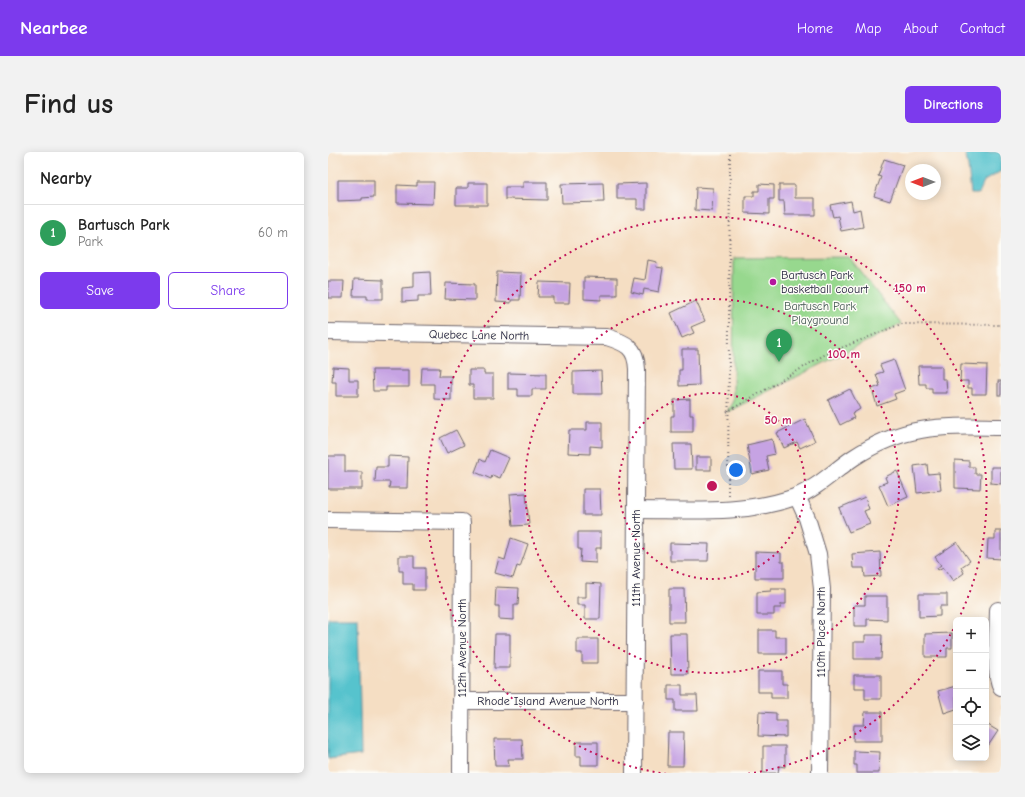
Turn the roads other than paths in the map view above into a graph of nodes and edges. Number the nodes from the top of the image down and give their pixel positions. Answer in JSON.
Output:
{"nodes":[{"id":1,"x":328,"y":332,"type":"edge"},
{"id":2,"x":628,"y":346,"type":"joint"},
{"id":3,"x":1001,"y":428,"type":"edge"},
{"id":4,"x":797,"y":496,"type":"junction"},
{"id":5,"x":636,"y":510,"type":"junction"},
{"id":6,"x":328,"y":520,"type":"edge"},
{"id":7,"x":998,"y":610,"type":"dead end"},
{"id":8,"x":1001,"y":687,"type":"edge"},
{"id":9,"x":461,"y":701,"type":"junction"},
{"id":10,"x":635,"y":702,"type":"junction"},
{"id":11,"x":461,"y":773,"type":"edge"},
{"id":12,"x":634,"y":773,"type":"edge"},
{"id":13,"x":820,"y":773,"type":"edge"}],
"edges":[{"from":1,"to":2,"type":"street","name":"Quebec Lane North"},
{"from":2,"to":5,"type":"street","name":"111th Avenue North"},
{"from":3,"to":4,"type":"street"},
{"from":4,"to":5,"type":"street"},
{"from":4,"to":13,"type":"street","name":"110th Place North"},
{"from":5,"to":10,"type":"street","name":"111th Avenue North"},
{"from":6,"to":9,"type":"street","name":"112th Avenue North"},
{"from":7,"to":8,"type":"street"},
{"from":9,"to":10,"type":"street","name":"Rhode Island Avenue North"},
{"from":9,"to":11,"type":"street","name":"112th Avenue North"},
{"from":10,"to":12,"type":"street","name":"111th Avenue North"}]}
